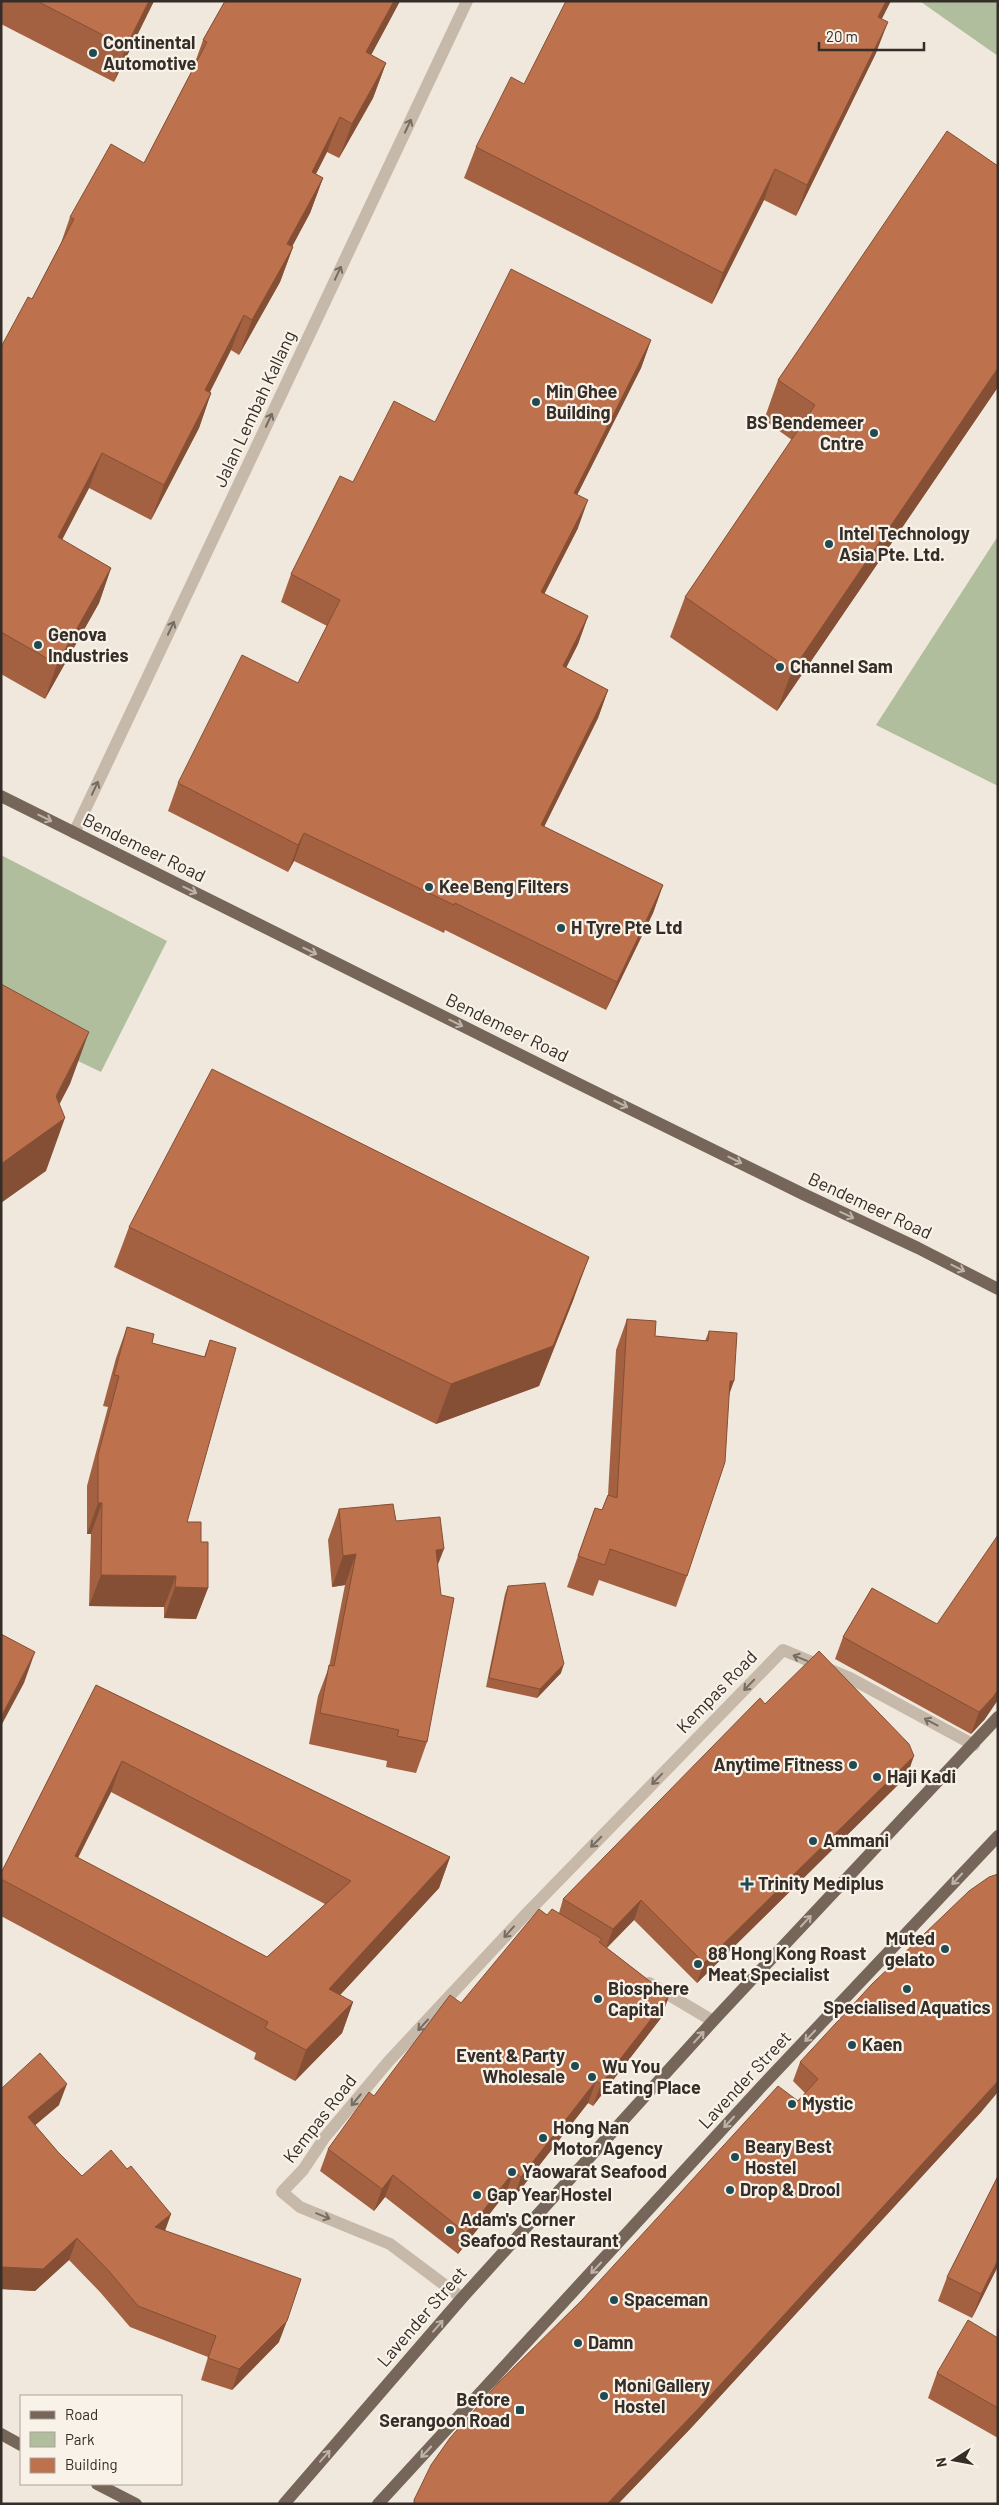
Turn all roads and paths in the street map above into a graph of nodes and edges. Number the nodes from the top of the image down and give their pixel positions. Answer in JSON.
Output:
{"nodes":[{"id":1,"x":467,"y":1,"type":"edge"},
{"id":2,"x":1,"y":796,"type":"edge"},
{"id":3,"x":74,"y":833,"type":"junction"},
{"id":4,"x":998,"y":1289,"type":"edge"},
{"id":5,"x":998,"y":1717,"type":"edge"},
{"id":6,"x":974,"y":1745,"type":"junction"},
{"id":7,"x":995,"y":1842,"type":"edge"},
{"id":8,"x":636,"y":1976,"type":"edge"},
{"id":9,"x":713,"y":2021,"type":"junction"},
{"id":10,"x":462,"y":2298,"type":"junction"},
{"id":11,"x":1,"y":2434,"type":"edge"},
{"id":12,"x":20,"y":2444,"type":"edge"},
{"id":13,"x":99,"y":2485,"type":"edge"},
{"id":14,"x":136,"y":2504,"type":"edge"},
{"id":15,"x":284,"y":2504,"type":"edge"},
{"id":16,"x":378,"y":2504,"type":"edge"}],
"edges":[{"from":3,"to":1,"type":"street","name":"Jalan Lembah Kallang","one_way":true},
{"from":2,"to":3,"type":"main road","name":"Bendemeer Road","one_way":true},
{"from":3,"to":4,"type":"main road","name":"Bendemeer Road","one_way":true},
{"from":5,"to":6,"type":"main road","name":"Lavender Street"},
{"from":9,"to":6,"type":"main road","name":"Lavender Street","one_way":true},
{"from":6,"to":10,"type":"street","name":"Kempas Road","one_way":true},
{"from":7,"to":16,"type":"main road","name":"Lavender Street","one_way":true},
{"from":8,"to":9,"type":"street"},
{"from":10,"to":9,"type":"main road","name":"Lavender Street","one_way":true},
{"from":15,"to":10,"type":"main road","name":"Lavender Street","one_way":true},
{"from":11,"to":12,"type":"main road"},
{"from":13,"to":14,"type":"main road"}]}
